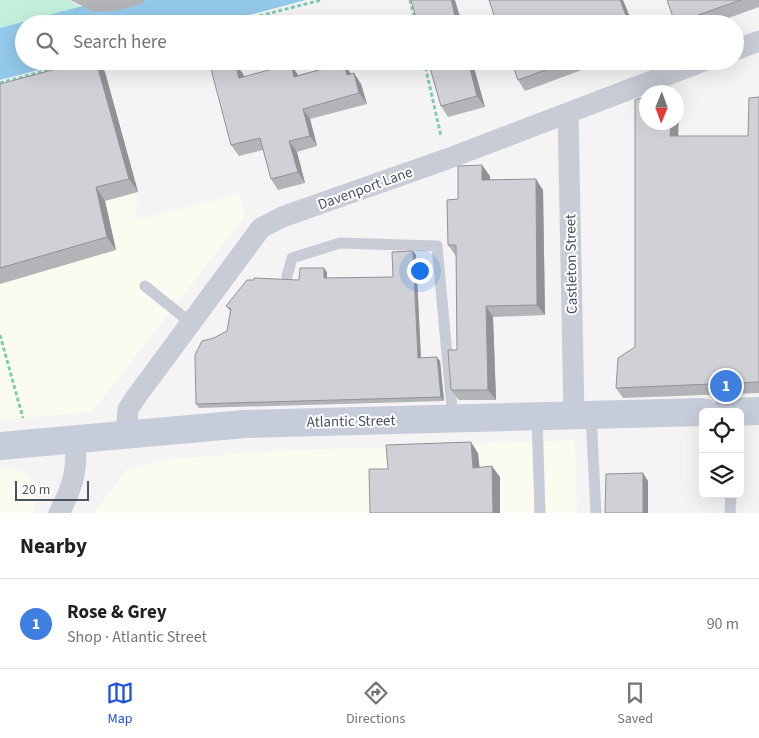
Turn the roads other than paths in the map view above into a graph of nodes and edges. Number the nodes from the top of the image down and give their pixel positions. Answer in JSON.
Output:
{"nodes":[{"id":1,"x":759,"y":40,"type":"edge"},
{"id":2,"x":744,"y":46,"type":"edge"},
{"id":3,"x":680,"y":70,"type":"edge"},
{"id":4,"x":568,"y":113,"type":"junction"},
{"id":5,"x":287,"y":276,"type":"dead end"},
{"id":6,"x":145,"y":286,"type":"dead end"},
{"id":7,"x":191,"y":323,"type":"junction"},
{"id":8,"x":759,"y":411,"type":"edge"},
{"id":9,"x":699,"y":412,"type":"edge"},
{"id":10,"x":744,"y":412,"type":"edge"},
{"id":11,"x":582,"y":415,"type":"junction"},
{"id":12,"x":537,"y":416,"type":"junction"},
{"id":13,"x":453,"y":419,"type":"junction"},
{"id":14,"x":126,"y":434,"type":"junction"},
{"id":15,"x":74,"y":439,"type":"junction"},
{"id":16,"x":0,"y":446,"type":"edge"},
{"id":17,"x":731,"y":498,"type":"edge"},
{"id":18,"x":59,"y":513,"type":"edge"},
{"id":19,"x":540,"y":513,"type":"edge"},
{"id":20,"x":596,"y":513,"type":"edge"},
{"id":21,"x":730,"y":513,"type":"edge"}],
"edges":[{"from":1,"to":2,"type":"street"},
{"from":3,"to":4,"type":"street","name":"Davenport Lane"},
{"from":4,"to":7,"type":"street","name":"Davenport Lane"},
{"from":4,"to":11,"type":"street","name":"Castleton Street"},
{"from":5,"to":13,"type":"lane"},
{"from":6,"to":7,"type":"lane"},
{"from":7,"to":14,"type":"street","name":"Davenport Lane"},
{"from":8,"to":10,"type":"street"},
{"from":9,"to":11,"type":"street","name":"Atlantic Street"},
{"from":11,"to":12,"type":"street","name":"Atlantic Street"},
{"from":11,"to":20,"type":"lane"},
{"from":12,"to":13,"type":"street","name":"Atlantic Street"},
{"from":12,"to":19,"type":"lane"},
{"from":13,"to":14,"type":"street","name":"Atlantic Street"},
{"from":14,"to":15,"type":"street","name":"Atlantic Street"},
{"from":15,"to":16,"type":"street","name":"Atlantic Street"},
{"from":15,"to":18,"type":"street"},
{"from":17,"to":21,"type":"lane"}]}
